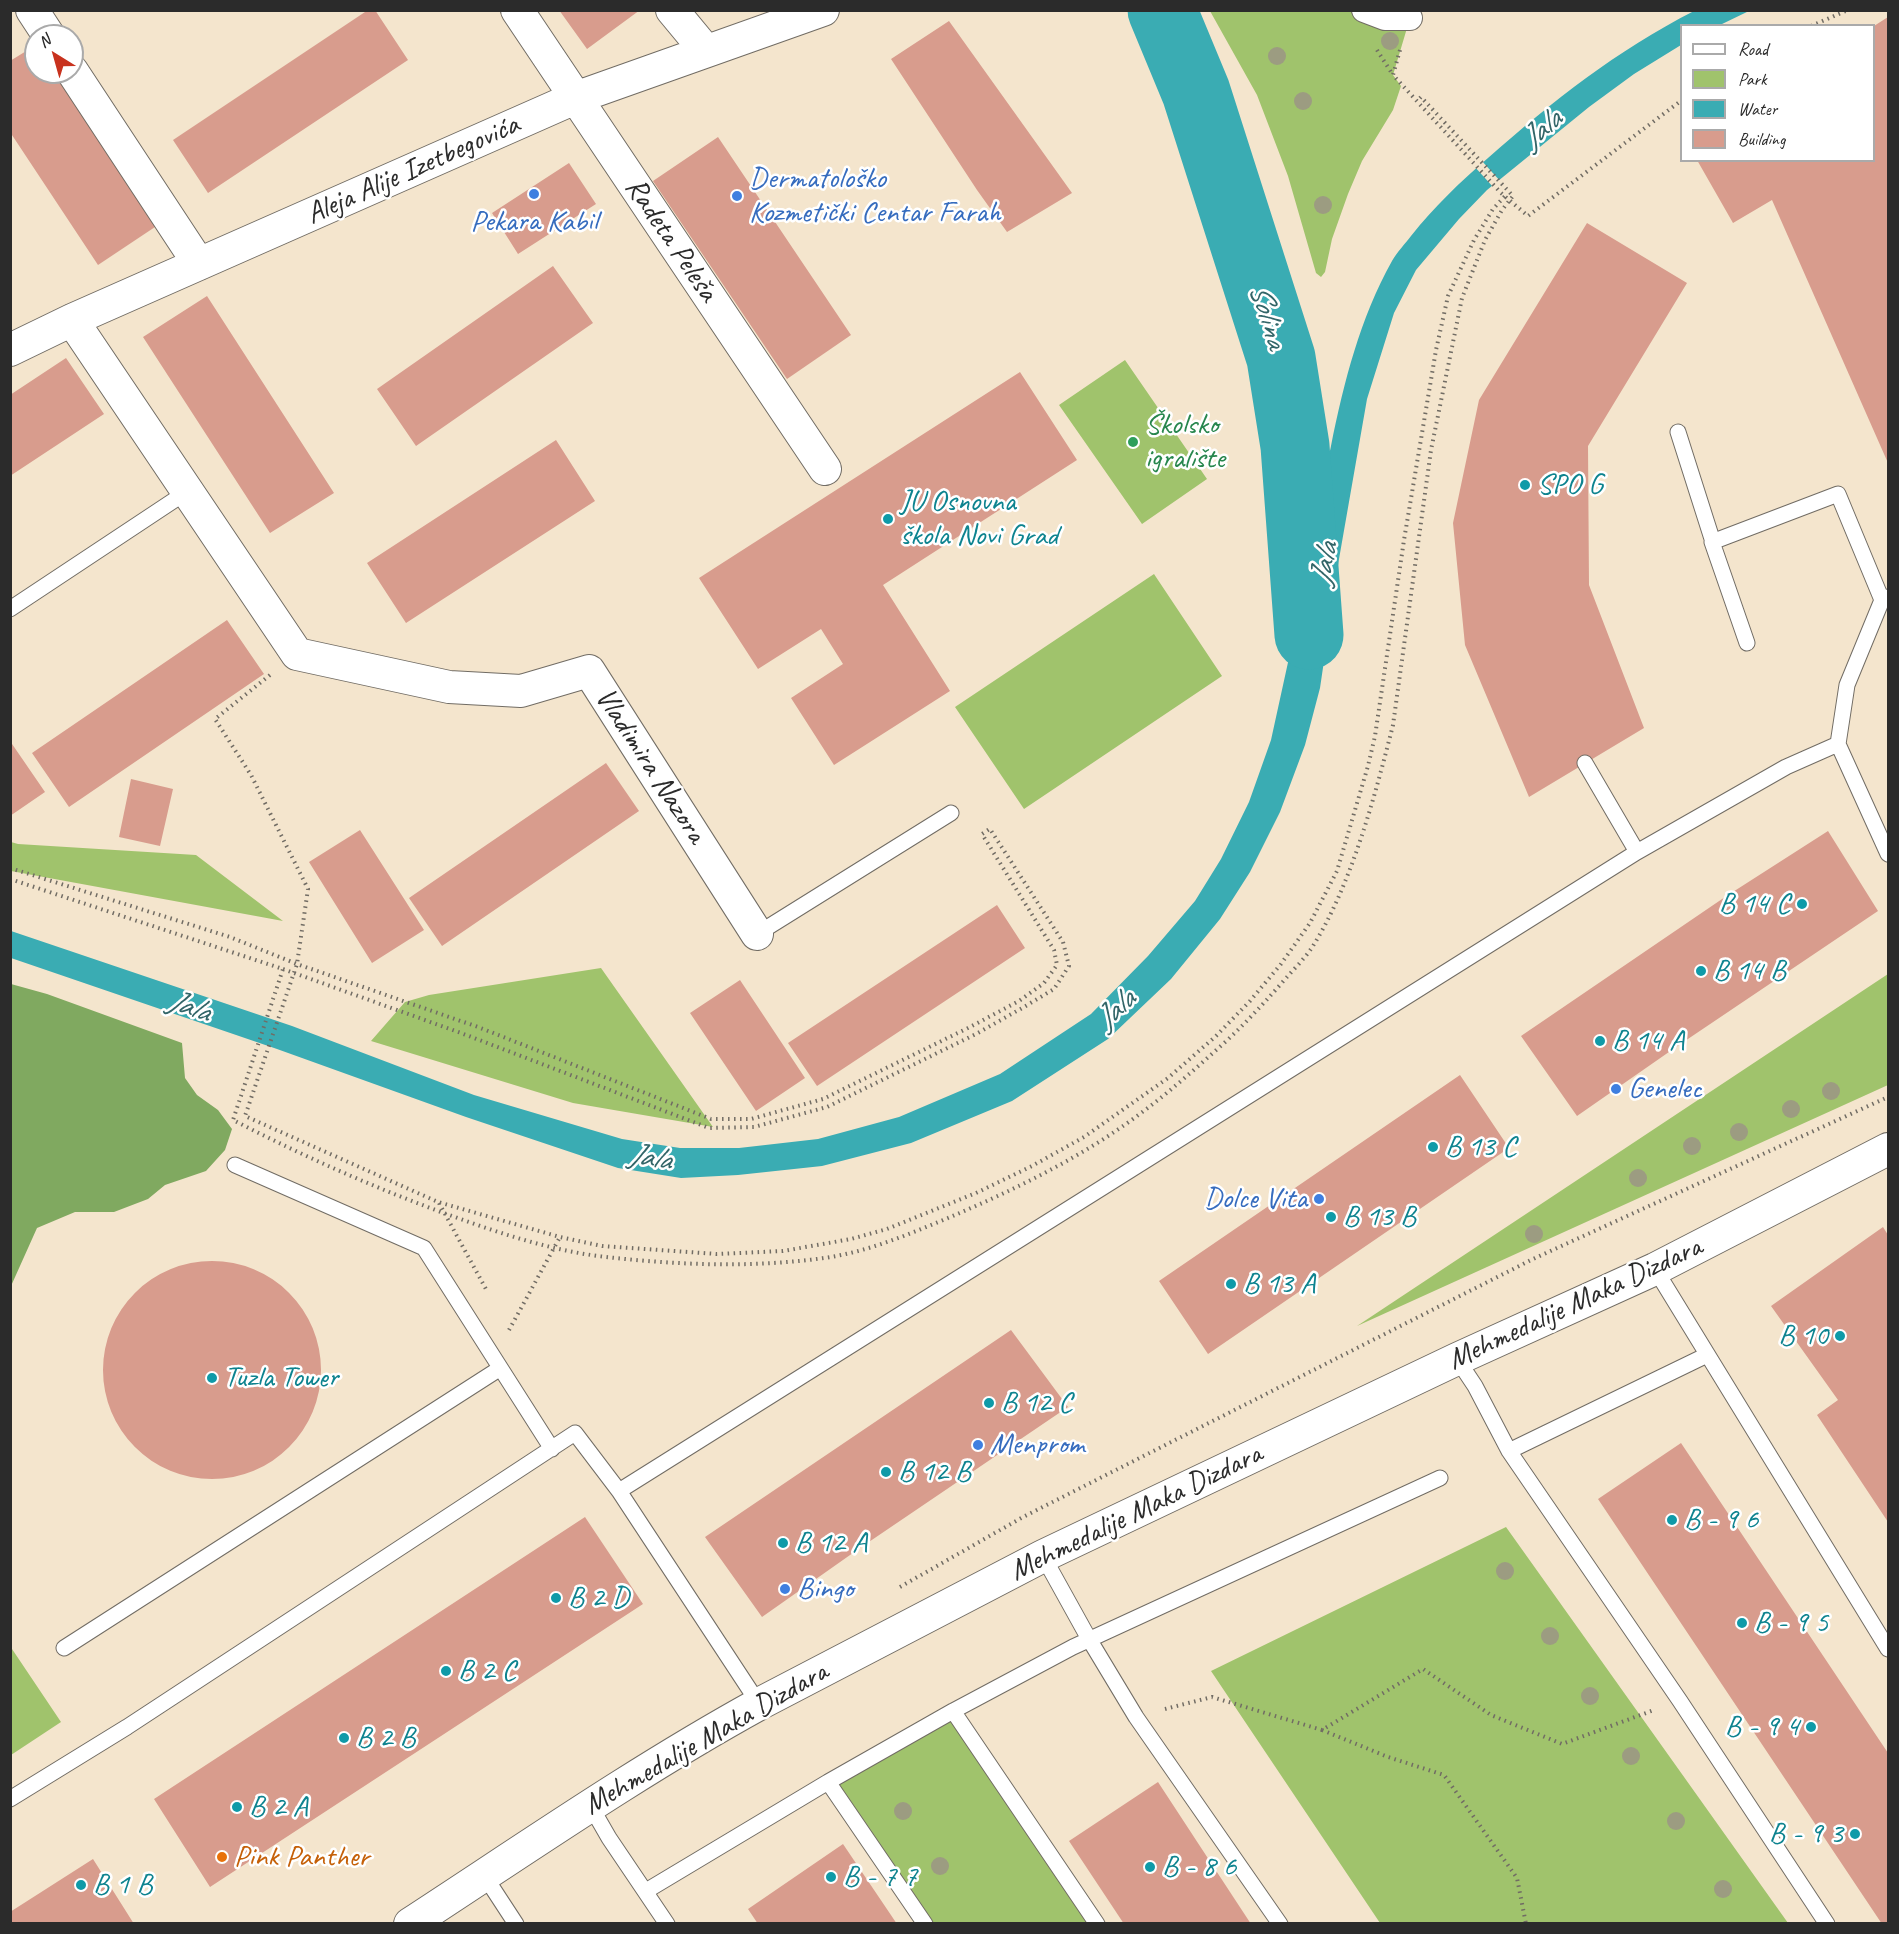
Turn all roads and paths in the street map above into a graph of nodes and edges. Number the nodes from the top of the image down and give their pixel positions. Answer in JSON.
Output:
{"nodes":[{"id":1,"x":32,"y":10,"type":"edge"},
{"id":2,"x":517,"y":10,"type":"edge"},
{"id":3,"x":672,"y":10,"type":"edge"},
{"id":4,"x":823,"y":10,"type":"edge"},
{"id":5,"x":1364,"y":10,"type":"edge"},
{"id":6,"x":1848,"y":10,"type":"edge"},
{"id":7,"x":1410,"y":18,"type":"dead end"},
{"id":8,"x":41,"y":24,"type":"edge"},
{"id":9,"x":1816,"y":24,"type":"edge"},
{"id":10,"x":705,"y":51,"type":"junction"},
{"id":11,"x":1396,"y":65,"type":"dead end"},
{"id":12,"x":81,"y":84,"type":"edge"},
{"id":13,"x":575,"y":98,"type":"junction"},
{"id":14,"x":1417,"y":101,"type":"junction"},
{"id":15,"x":1680,"y":101,"type":"edge"},
{"id":16,"x":1504,"y":193,"type":"junction"},
{"id":17,"x":1509,"y":200,"type":"junction"},
{"id":18,"x":199,"y":264,"type":"junction"},
{"id":19,"x":72,"y":320,"type":"junction"},
{"id":20,"x":10,"y":350,"type":"edge"},
{"id":21,"x":1678,"y":432,"type":"dead end"},
{"id":22,"x":825,"y":469,"type":"dead end"},
{"id":23,"x":188,"y":491,"type":"junction"},
{"id":24,"x":1713,"y":542,"type":"junction"},
{"id":25,"x":1885,"y":599,"type":"edge"},
{"id":26,"x":10,"y":609,"type":"edge"},
{"id":27,"x":1747,"y":643,"type":"dead end"},
{"id":28,"x":297,"y":654,"type":"junction"},
{"id":29,"x":1838,"y":744,"type":"junction"},
{"id":30,"x":1585,"y":763,"type":"dead end"},
{"id":31,"x":951,"y":813,"type":"dead end"},
{"id":32,"x":1637,"y":852,"type":"junction"},
{"id":33,"x":1888,"y":854,"type":"edge"},
{"id":34,"x":10,"y":868,"type":"edge"},
{"id":35,"x":10,"y":879,"type":"edge"},
{"id":36,"x":758,"y":934,"type":"joint"},
{"id":37,"x":297,"y":964,"type":"junction"},
{"id":38,"x":283,"y":969,"type":"junction"},
{"id":39,"x":294,"y":973,"type":"junction"},
{"id":40,"x":1888,"y":1097,"type":"edge"},
{"id":41,"x":1888,"y":1149,"type":"edge"},
{"id":42,"x":235,"y":1165,"type":"dead end"},
{"id":43,"x":560,"y":1237,"type":"junction"},
{"id":44,"x":554,"y":1248,"type":"junction"},
{"id":45,"x":1655,"y":1269,"type":"junction"},
{"id":46,"x":509,"y":1330,"type":"dead end"},
{"id":47,"x":1707,"y":1355,"type":"junction"},
{"id":48,"x":1457,"y":1359,"type":"junction"},
{"id":49,"x":499,"y":1369,"type":"junction"},
{"id":50,"x":552,"y":1449,"type":"junction"},
{"id":51,"x":1509,"y":1451,"type":"junction"},
{"id":52,"x":1440,"y":1478,"type":"dead end"},
{"id":53,"x":619,"y":1491,"type":"junction"},
{"id":54,"x":1043,"y":1556,"type":"junction"},
{"id":55,"x":892,"y":1591,"type":"dead end"},
{"id":56,"x":1089,"y":1639,"type":"junction"},
{"id":57,"x":64,"y":1648,"type":"dead end"},
{"id":58,"x":1888,"y":1649,"type":"edge"},
{"id":59,"x":1680,"y":1701,"type":"junction"},
{"id":60,"x":759,"y":1704,"type":"junction"},
{"id":61,"x":953,"y":1711,"type":"junction"},
{"id":62,"x":1136,"y":1717,"type":"junction"},
{"id":63,"x":1322,"y":1730,"type":"junction"},
{"id":64,"x":828,"y":1782,"type":"junction"},
{"id":65,"x":10,"y":1799,"type":"edge"},
{"id":66,"x":590,"y":1805,"type":"junction"},
{"id":67,"x":484,"y":1875,"type":"junction"},
{"id":68,"x":646,"y":1891,"type":"junction"},
{"id":69,"x":416,"y":1922,"type":"edge"},
{"id":70,"x":516,"y":1923,"type":"edge"},
{"id":71,"x":668,"y":1923,"type":"edge"},
{"id":72,"x":925,"y":1923,"type":"edge"},
{"id":73,"x":1096,"y":1923,"type":"edge"},
{"id":74,"x":1280,"y":1923,"type":"edge"},
{"id":75,"x":1526,"y":1923,"type":"edge"},
{"id":76,"x":1827,"y":1923,"type":"edge"}],
"edges":[{"from":1,"to":8,"type":"street"},
{"from":2,"to":13,"type":"street","name":"Radeta Peleša"},
{"from":3,"to":10,"type":"street"},
{"from":4,"to":10,"type":"street","name":"Aleja Alije Izetbegovića"},
{"from":5,"to":7,"type":"street"},
{"from":6,"to":9,"type":"path"},
{"from":10,"to":13,"type":"street","name":"Aleja Alije Izetbegovića"},
{"from":11,"to":14,"type":"path"},
{"from":12,"to":18,"type":"street"},
{"from":13,"to":18,"type":"street","name":"Aleja Alije Izetbegovića"},
{"from":13,"to":22,"type":"street","name":"Radeta Peleša"},
{"from":14,"to":16,"type":"path"},
{"from":14,"to":16,"type":"path"},
{"from":15,"to":17,"type":"path"},
{"from":16,"to":17,"type":"path"},
{"from":16,"to":43,"type":"path"},
{"from":17,"to":44,"type":"path"},
{"from":18,"to":19,"type":"street","name":"Aleja Alije Izetbegovića"},
{"from":19,"to":20,"type":"street","name":"Aleja Alije Izetbegovića"},
{"from":19,"to":23,"type":"street"},
{"from":21,"to":24,"type":"lane"},
{"from":23,"to":26,"type":"lane"},
{"from":23,"to":28,"type":"street"},
{"from":24,"to":25,"type":"lane"},
{"from":24,"to":27,"type":"lane"},
{"from":25,"to":29,"type":"lane"},
{"from":28,"to":36,"type":"street","name":"Vladimira Nazora"},
{"from":28,"to":37,"type":"path"},
{"from":29,"to":32,"type":"lane"},
{"from":29,"to":33,"type":"lane"},
{"from":30,"to":32,"type":"lane"},
{"from":31,"to":36,"type":"lane","name":"Vladimira Nazora"},
{"from":32,"to":53,"type":"lane"},
{"from":34,"to":37,"type":"path"},
{"from":35,"to":38,"type":"path"},
{"from":37,"to":39,"type":"path"},
{"from":37,"to":39,"type":"path"},
{"from":38,"to":39,"type":"path"},
{"from":38,"to":44,"type":"path"},
{"from":39,"to":43,"type":"path"},
{"from":40,"to":55,"type":"path"},
{"from":41,"to":45,"type":"street","name":"Mehmedalije Maka Dizdara"},
{"from":42,"to":49,"type":"lane"},
{"from":43,"to":44,"type":"path"},
{"from":44,"to":46,"type":"path"},
{"from":45,"to":47,"type":"lane"},
{"from":45,"to":48,"type":"street","name":"Mehmedalije Maka Dizdara"},
{"from":47,"to":51,"type":"lane"},
{"from":47,"to":58,"type":"lane"},
{"from":48,"to":51,"type":"lane"},
{"from":48,"to":54,"type":"street","name":"Mehmedalije Maka Dizdara"},
{"from":49,"to":50,"type":"lane"},
{"from":49,"to":57,"type":"lane"},
{"from":50,"to":53,"type":"lane"},
{"from":50,"to":65,"type":"lane"},
{"from":51,"to":59,"type":"lane"},
{"from":52,"to":56,"type":"lane"},
{"from":53,"to":60,"type":"lane"},
{"from":54,"to":56,"type":"lane"},
{"from":54,"to":60,"type":"street","name":"Mehmedalije Maka Dizdara"},
{"from":56,"to":61,"type":"lane"},
{"from":56,"to":62,"type":"lane"},
{"from":59,"to":63,"type":"path"},
{"from":59,"to":76,"type":"lane"},
{"from":60,"to":66,"type":"street","name":"Mehmedalije Maka Dizdara"},
{"from":61,"to":64,"type":"lane"},
{"from":61,"to":73,"type":"lane"},
{"from":62,"to":63,"type":"path"},
{"from":62,"to":74,"type":"lane"},
{"from":63,"to":75,"type":"path"},
{"from":64,"to":68,"type":"lane"},
{"from":64,"to":72,"type":"lane"},
{"from":66,"to":67,"type":"street","name":"Mehmedalije Maka Dizdara"},
{"from":66,"to":68,"type":"lane"},
{"from":67,"to":69,"type":"street","name":"Mehmedalije Maka Dizdara"},
{"from":67,"to":70,"type":"lane"},
{"from":68,"to":71,"type":"lane"}]}
